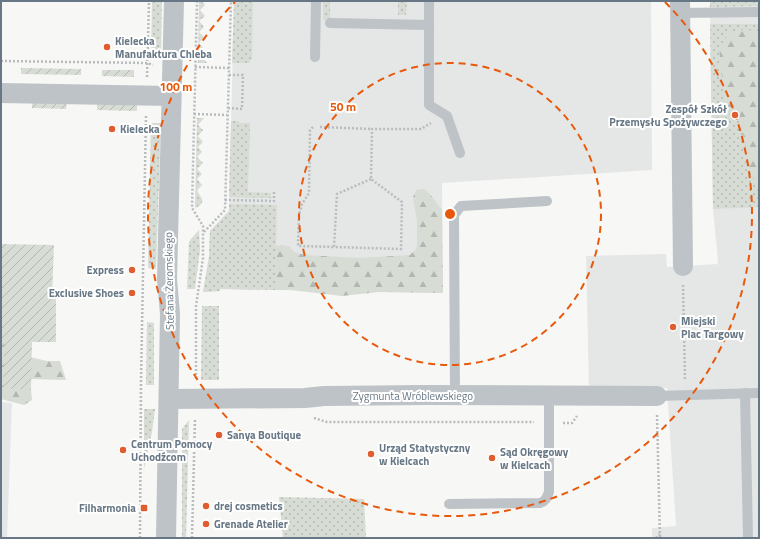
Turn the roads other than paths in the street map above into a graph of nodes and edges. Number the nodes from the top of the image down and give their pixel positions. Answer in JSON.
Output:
{"nodes":[{"id":1,"x":174,"y":1,"type":"edge"},
{"id":2,"x":316,"y":1,"type":"edge"},
{"id":3,"x":429,"y":1,"type":"edge"},
{"id":4,"x":680,"y":7,"type":"edge"},
{"id":5,"x":759,"y":12,"type":"edge"},
{"id":6,"x":330,"y":23,"type":"dead end"},
{"id":7,"x":429,"y":25,"type":"junction"},
{"id":8,"x":314,"y":57,"type":"dead end"},
{"id":9,"x":1,"y":93,"type":"edge"},
{"id":10,"x":172,"y":96,"type":"junction"},
{"id":11,"x":460,"y":153,"type":"dead end"},
{"id":12,"x":547,"y":201,"type":"dead end"},
{"id":13,"x":683,"y":266,"type":"road end"},
{"id":14,"x":746,"y":393,"type":"junction"},
{"id":15,"x":759,"y":393,"type":"edge"},
{"id":16,"x":455,"y":396,"type":"junction"},
{"id":17,"x":549,"y":396,"type":"junction"},
{"id":18,"x":657,"y":396,"type":"joint"},
{"id":19,"x":169,"y":399,"type":"junction"},
{"id":20,"x":449,"y":504,"type":"dead end"},
{"id":21,"x":166,"y":538,"type":"edge"},
{"id":22,"x":748,"y":538,"type":"edge"}],
"edges":[{"from":1,"to":10,"type":"street","name":"Stefana Żeromskiego"},
{"from":2,"to":8,"type":"lane"},
{"from":3,"to":7,"type":"lane"},
{"from":4,"to":5,"type":"lane"},
{"from":4,"to":13,"type":"street"},
{"from":6,"to":7,"type":"lane"},
{"from":7,"to":11,"type":"lane"},
{"from":9,"to":10,"type":"street"},
{"from":10,"to":19,"type":"street","name":"Stefana Żeromskiego"},
{"from":12,"to":16,"type":"lane"},
{"from":14,"to":15,"type":"lane"},
{"from":14,"to":18,"type":"lane"},
{"from":14,"to":22,"type":"lane"},
{"from":16,"to":17,"type":"street","name":"Zygmunta Wróblewskiego"},
{"from":16,"to":19,"type":"street","name":"Zygmunta Wróblewskiego"},
{"from":17,"to":18,"type":"street","name":"Zygmunta Wróblewskiego"},
{"from":17,"to":20,"type":"lane"},
{"from":19,"to":21,"type":"street","name":"Stefana Żeromskiego"}]}
